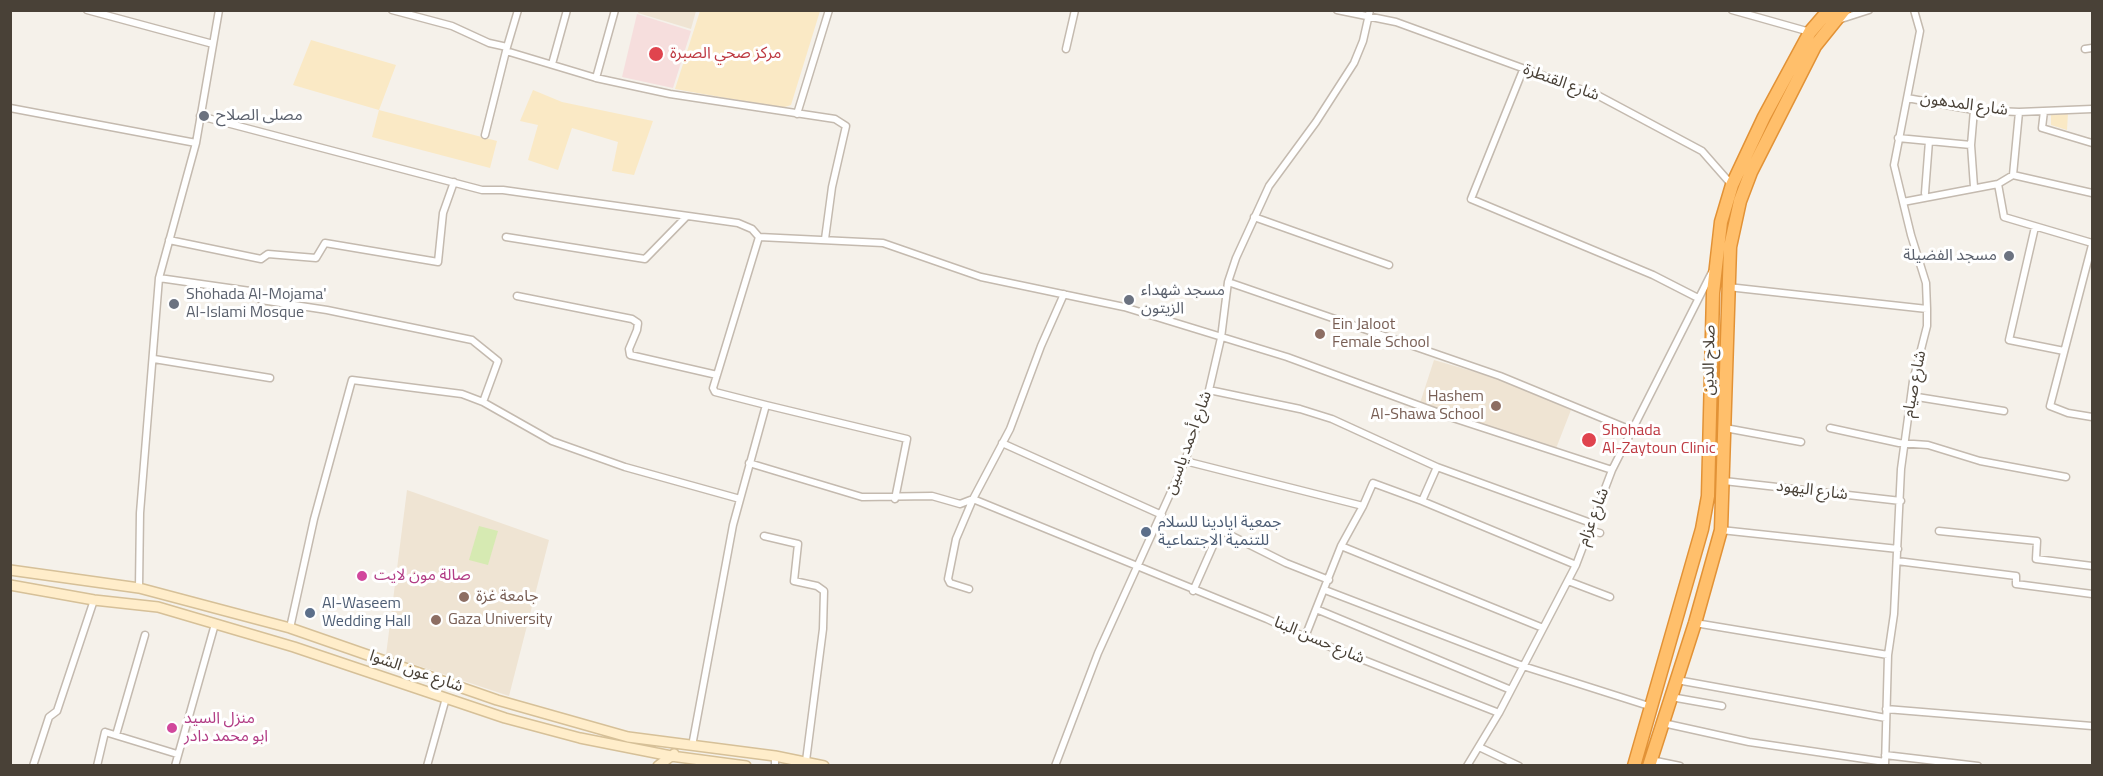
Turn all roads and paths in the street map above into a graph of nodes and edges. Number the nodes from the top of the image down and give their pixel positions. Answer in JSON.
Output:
{"nodes":[{"id":1,"x":87,"y":10,"type":"edge"},
{"id":2,"x":219,"y":10,"type":"edge"},
{"id":3,"x":392,"y":10,"type":"edge"},
{"id":4,"x":425,"y":10,"type":"edge"},
{"id":5,"x":518,"y":10,"type":"edge"},
{"id":6,"x":567,"y":10,"type":"edge"},
{"id":7,"x":615,"y":10,"type":"edge"},
{"id":8,"x":829,"y":10,"type":"edge"},
{"id":9,"x":1075,"y":10,"type":"edge"},
{"id":10,"x":1337,"y":10,"type":"edge"},
{"id":11,"x":1732,"y":10,"type":"edge"},
{"id":12,"x":1844,"y":10,"type":"edge"},
{"id":13,"x":1869,"y":10,"type":"edge"},
{"id":14,"x":1914,"y":10,"type":"edge"},
{"id":15,"x":1370,"y":13,"type":"edge"},
{"id":16,"x":1829,"y":14,"type":"edge"},
{"id":17,"x":423,"y":18,"type":"junction"},
{"id":18,"x":1810,"y":32,"type":"junction"},
{"id":19,"x":213,"y":44,"type":"junction"},
{"id":20,"x":507,"y":49,"type":"junction"},
{"id":21,"x":1066,"y":49,"type":"dead end"},
{"id":22,"x":552,"y":64,"type":"junction"},
{"id":23,"x":1523,"y":70,"type":"junction"},
{"id":24,"x":596,"y":78,"type":"junction"},
{"id":25,"x":1907,"y":98,"type":"junction"},
{"id":26,"x":10,"y":108,"type":"edge"},
{"id":27,"x":2092,"y":109,"type":"edge"},
{"id":28,"x":1974,"y":110,"type":"junction"},
{"id":29,"x":2044,"y":111,"type":"junction"},
{"id":30,"x":2019,"y":112,"type":"junction"},
{"id":31,"x":797,"y":114,"type":"junction"},
{"id":32,"x":200,"y":116,"type":"junction"},
{"id":33,"x":485,"y":135,"type":"dead end"},
{"id":34,"x":1898,"y":138,"type":"junction"},
{"id":35,"x":1929,"y":141,"type":"junction"},
{"id":36,"x":196,"y":143,"type":"junction"},
{"id":37,"x":2092,"y":143,"type":"edge"},
{"id":38,"x":1971,"y":145,"type":"junction"},
{"id":39,"x":2013,"y":175,"type":"junction"},
{"id":40,"x":454,"y":182,"type":"junction"},
{"id":41,"x":1998,"y":184,"type":"junction"},
{"id":42,"x":1732,"y":185,"type":"junction"},
{"id":43,"x":1974,"y":187,"type":"junction"},
{"id":44,"x":1925,"y":193,"type":"dead end"},
{"id":45,"x":2092,"y":193,"type":"edge"},
{"id":46,"x":1903,"y":202,"type":"junction"},
{"id":47,"x":686,"y":217,"type":"junction"},
{"id":48,"x":1254,"y":217,"type":"junction"},
{"id":49,"x":2035,"y":227,"type":"junction"},
{"id":50,"x":506,"y":237,"type":"dead end"},
{"id":51,"x":759,"y":237,"type":"junction"},
{"id":52,"x":825,"y":239,"type":"junction"},
{"id":53,"x":170,"y":240,"type":"junction"},
{"id":54,"x":2092,"y":244,"type":"edge"},
{"id":55,"x":1389,"y":265,"type":"dead end"},
{"id":56,"x":1716,"y":266,"type":"junction"},
{"id":57,"x":159,"y":278,"type":"junction"},
{"id":58,"x":1228,"y":282,"type":"junction"},
{"id":59,"x":1728,"y":287,"type":"junction"},
{"id":60,"x":1064,"y":294,"type":"junction"},
{"id":61,"x":517,"y":296,"type":"dead end"},
{"id":62,"x":1698,"y":298,"type":"junction"},
{"id":63,"x":1927,"y":309,"type":"junction"},
{"id":64,"x":1221,"y":338,"type":"junction"},
{"id":65,"x":2064,"y":351,"type":"junction"},
{"id":66,"x":154,"y":359,"type":"junction"},
{"id":67,"x":717,"y":375,"type":"junction"},
{"id":68,"x":270,"y":378,"type":"dead end"},
{"id":69,"x":1209,"y":390,"type":"junction"},
{"id":70,"x":1911,"y":396,"type":"junction"},
{"id":71,"x":483,"y":402,"type":"junction"},
{"id":72,"x":766,"y":405,"type":"junction"},
{"id":73,"x":2004,"y":411,"type":"dead end"},
{"id":74,"x":2092,"y":417,"type":"edge"},
{"id":75,"x":1725,"y":428,"type":"junction"},
{"id":76,"x":1830,"y":428,"type":"dead end"},
{"id":77,"x":1631,"y":430,"type":"junction"},
{"id":78,"x":1801,"y":442,"type":"dead end"},
{"id":79,"x":1904,"y":442,"type":"junction"},
{"id":80,"x":1002,"y":443,"type":"junction"},
{"id":81,"x":1185,"y":461,"type":"junction"},
{"id":82,"x":749,"y":463,"type":"junction"},
{"id":83,"x":1437,"y":466,"type":"junction"},
{"id":84,"x":1612,"y":470,"type":"junction"},
{"id":85,"x":2066,"y":477,"type":"dead end"},
{"id":86,"x":1724,"y":481,"type":"junction"},
{"id":87,"x":740,"y":499,"type":"junction"},
{"id":88,"x":895,"y":499,"type":"junction"},
{"id":89,"x":973,"y":500,"type":"junction"},
{"id":90,"x":1422,"y":501,"type":"junction"},
{"id":91,"x":1901,"y":501,"type":"junction"},
{"id":92,"x":1363,"y":506,"type":"junction"},
{"id":93,"x":1162,"y":515,"type":"junction"},
{"id":94,"x":1591,"y":523,"type":"junction"},
{"id":95,"x":1721,"y":530,"type":"junction"},
{"id":96,"x":1939,"y":531,"type":"dead end"},
{"id":97,"x":1600,"y":533,"type":"dead end"},
{"id":98,"x":764,"y":536,"type":"dead end"},
{"id":99,"x":1341,"y":546,"type":"junction"},
{"id":100,"x":1898,"y":549,"type":"junction"},
{"id":101,"x":1897,"y":561,"type":"junction"},
{"id":102,"x":1576,"y":565,"type":"junction"},
{"id":103,"x":2092,"y":566,"type":"edge"},
{"id":104,"x":1139,"y":567,"type":"junction"},
{"id":105,"x":10,"y":570,"type":"edge"},
{"id":106,"x":1329,"y":580,"type":"junction"},
{"id":107,"x":1568,"y":581,"type":"junction"},
{"id":108,"x":10,"y":585,"type":"edge"},
{"id":109,"x":139,"y":588,"type":"junction"},
{"id":110,"x":969,"y":589,"type":"dead end"},
{"id":111,"x":1325,"y":590,"type":"junction"},
{"id":112,"x":1193,"y":591,"type":"junction"},
{"id":113,"x":2092,"y":594,"type":"edge"},
{"id":114,"x":1610,"y":597,"type":"dead end"},
{"id":115,"x":94,"y":600,"type":"junction"},
{"id":116,"x":1316,"y":609,"type":"junction"},
{"id":117,"x":1695,"y":623,"type":"junction"},
{"id":118,"x":215,"y":624,"type":"junction"},
{"id":119,"x":290,"y":628,"type":"junction"},
{"id":120,"x":1543,"y":628,"type":"junction"},
{"id":121,"x":146,"y":635,"type":"dead end"},
{"id":122,"x":1305,"y":637,"type":"junction"},
{"id":123,"x":1888,"y":655,"type":"junction"},
{"id":124,"x":1523,"y":666,"type":"junction"},
{"id":125,"x":1676,"y":680,"type":"junction"},
{"id":126,"x":1511,"y":690,"type":"junction"},
{"id":127,"x":1671,"y":697,"type":"junction"},
{"id":128,"x":446,"y":698,"type":"junction"},
{"id":129,"x":1722,"y":706,"type":"dead end"},
{"id":130,"x":1652,"y":707,"type":"junction"},
{"id":131,"x":1886,"y":709,"type":"junction"},
{"id":132,"x":1499,"y":713,"type":"junction"},
{"id":133,"x":1886,"y":718,"type":"junction"},
{"id":134,"x":1663,"y":723,"type":"junction"},
{"id":135,"x":2092,"y":726,"type":"edge"},
{"id":136,"x":116,"y":735,"type":"junction"},
{"id":137,"x":692,"y":746,"type":"junction"},
{"id":138,"x":1479,"y":747,"type":"junction"},
{"id":139,"x":721,"y":749,"type":"junction"},
{"id":140,"x":177,"y":754,"type":"junction"},
{"id":141,"x":671,"y":756,"type":"junction"},
{"id":142,"x":775,"y":761,"type":"edge"},
{"id":143,"x":1885,"y":761,"type":"edge"},
{"id":144,"x":806,"y":763,"type":"edge"},
{"id":145,"x":1650,"y":763,"type":"edge"},
{"id":146,"x":724,"y":764,"type":"edge"},
{"id":147,"x":33,"y":765,"type":"edge"},
{"id":148,"x":97,"y":765,"type":"edge"},
{"id":149,"x":175,"y":765,"type":"edge"},
{"id":150,"x":427,"y":765,"type":"edge"},
{"id":151,"x":658,"y":765,"type":"edge"},
{"id":152,"x":746,"y":765,"type":"edge"},
{"id":153,"x":824,"y":765,"type":"edge"},
{"id":154,"x":1055,"y":765,"type":"edge"},
{"id":155,"x":1467,"y":765,"type":"edge"},
{"id":156,"x":1519,"y":765,"type":"edge"},
{"id":157,"x":1634,"y":765,"type":"edge"},
{"id":158,"x":1680,"y":765,"type":"edge"},
{"id":159,"x":1978,"y":765,"type":"edge"}],
"edges":[{"from":1,"to":19,"type":"street"},
{"from":2,"to":19,"type":"street"},
{"from":3,"to":17,"type":"street"},
{"from":4,"to":17,"type":"street"},
{"from":5,"to":20,"type":"street"},
{"from":6,"to":22,"type":"street"},
{"from":7,"to":24,"type":"street"},
{"from":8,"to":31,"type":"street"},
{"from":9,"to":21,"type":"street"},
{"from":10,"to":15,"type":"street","name":"شارع القنطرة"},
{"from":11,"to":18,"type":"street"},
{"from":12,"to":16,"type":"highway","name":"صلاح الدين"},
{"from":13,"to":16,"type":"street"},
{"from":14,"to":25,"type":"street","name":"شارع صيام"},
{"from":15,"to":23,"type":"street","name":"شارع القنطرة"},
{"from":15,"to":48,"type":"street","name":"شارع أحمد ياسين"},
{"from":16,"to":18,"type":"highway","name":"صلاح الدين"},
{"from":16,"to":59,"type":"highway","name":"صلاح الدين"},
{"from":17,"to":20,"type":"street"},
{"from":18,"to":42,"type":"highway","name":"صلاح الدين"},
{"from":19,"to":32,"type":"street"},
{"from":20,"to":22,"type":"street"},
{"from":20,"to":33,"type":"street"},
{"from":22,"to":24,"type":"street"},
{"from":23,"to":42,"type":"street","name":"شارع القنطرة"},
{"from":23,"to":62,"type":"street"},
{"from":24,"to":31,"type":"street"},
{"from":25,"to":28,"type":"street","name":"شارع المدهون"},
{"from":25,"to":34,"type":"street","name":"شارع صيام"},
{"from":26,"to":36,"type":"street"},
{"from":27,"to":29,"type":"street","name":"شارع المدهون"},
{"from":28,"to":30,"type":"street","name":"شارع المدهون"},
{"from":28,"to":38,"type":"street"},
{"from":29,"to":30,"type":"street","name":"شارع المدهون"},
{"from":29,"to":37,"type":"street"},
{"from":30,"to":39,"type":"street"},
{"from":31,"to":52,"type":"street"},
{"from":32,"to":36,"type":"street"},
{"from":32,"to":40,"type":"street"},
{"from":34,"to":35,"type":"street"},
{"from":34,"to":46,"type":"street","name":"شارع صيام"},
{"from":35,"to":38,"type":"street"},
{"from":35,"to":44,"type":"street"},
{"from":36,"to":53,"type":"street"},
{"from":38,"to":43,"type":"street"},
{"from":39,"to":41,"type":"street"},
{"from":39,"to":45,"type":"street"},
{"from":40,"to":47,"type":"street"},
{"from":40,"to":53,"type":"street"},
{"from":41,"to":43,"type":"street"},
{"from":41,"to":49,"type":"street"},
{"from":42,"to":56,"type":"highway","name":"صلاح الدين"},
{"from":43,"to":46,"type":"street"},
{"from":46,"to":63,"type":"street","name":"شارع صيام"},
{"from":47,"to":50,"type":"street"},
{"from":47,"to":51,"type":"street"},
{"from":48,"to":55,"type":"street"},
{"from":48,"to":58,"type":"street","name":"شارع أحمد ياسين"},
{"from":49,"to":54,"type":"street"},
{"from":49,"to":65,"type":"street"},
{"from":51,"to":52,"type":"street"},
{"from":51,"to":67,"type":"street"},
{"from":52,"to":60,"type":"street"},
{"from":53,"to":57,"type":"street"},
{"from":54,"to":65,"type":"street"},
{"from":56,"to":62,"type":"street","name":"شارع عزام"},
{"from":56,"to":130,"type":"highway","name":"صلاح الدين"},
{"from":57,"to":66,"type":"street"},
{"from":57,"to":71,"type":"street"},
{"from":58,"to":64,"type":"street","name":"شارع أحمد ياسين"},
{"from":58,"to":77,"type":"street"},
{"from":59,"to":63,"type":"street"},
{"from":59,"to":75,"type":"highway","name":"صلاح الدين"},
{"from":60,"to":64,"type":"street"},
{"from":60,"to":80,"type":"street"},
{"from":61,"to":67,"type":"street"},
{"from":62,"to":77,"type":"street","name":"شارع عزام"},
{"from":63,"to":70,"type":"street","name":"شارع صيام"},
{"from":64,"to":69,"type":"street","name":"شارع أحمد ياسين"},
{"from":64,"to":84,"type":"street"},
{"from":65,"to":74,"type":"street"},
{"from":66,"to":68,"type":"street"},
{"from":66,"to":109,"type":"street"},
{"from":67,"to":72,"type":"street"},
{"from":69,"to":81,"type":"street","name":"شارع أحمد ياسين"},
{"from":69,"to":83,"type":"street"},
{"from":70,"to":73,"type":"street"},
{"from":70,"to":79,"type":"street","name":"شارع صيام"},
{"from":71,"to":87,"type":"street"},
{"from":71,"to":119,"type":"street"},
{"from":72,"to":82,"type":"street"},
{"from":72,"to":88,"type":"street"},
{"from":75,"to":78,"type":"street"},
{"from":75,"to":86,"type":"highway","name":"صلاح الدين"},
{"from":76,"to":79,"type":"street"},
{"from":77,"to":84,"type":"street","name":"شارع عزام"},
{"from":79,"to":85,"type":"street"},
{"from":79,"to":91,"type":"street","name":"شارع صيام"},
{"from":80,"to":89,"type":"street"},
{"from":80,"to":93,"type":"street"},
{"from":81,"to":92,"type":"street"},
{"from":81,"to":93,"type":"street","name":"شارع أحمد ياسين"},
{"from":82,"to":87,"type":"street"},
{"from":82,"to":88,"type":"street"},
{"from":83,"to":90,"type":"street"},
{"from":83,"to":94,"type":"street"},
{"from":84,"to":94,"type":"street","name":"شارع عزام"},
{"from":86,"to":91,"type":"street","name":"شارع اليهود"},
{"from":86,"to":95,"type":"highway","name":"صلاح الدين"},
{"from":87,"to":137,"type":"street"},
{"from":88,"to":89,"type":"street"},
{"from":89,"to":104,"type":"street","name":"شارع حسن البنا"},
{"from":89,"to":110,"type":"street"},
{"from":90,"to":92,"type":"street"},
{"from":90,"to":102,"type":"street"},
{"from":91,"to":100,"type":"street","name":"شارع صيام"},
{"from":92,"to":99,"type":"street"},
{"from":93,"to":104,"type":"street","name":"شارع أحمد ياسين"},
{"from":94,"to":97,"type":"street"},
{"from":94,"to":102,"type":"street","name":"شارع عزام"},
{"from":95,"to":100,"type":"street"},
{"from":95,"to":117,"type":"highway","name":"صلاح الدين"},
{"from":96,"to":103,"type":"street"},
{"from":98,"to":144,"type":"street"},
{"from":99,"to":106,"type":"street"},
{"from":99,"to":120,"type":"street"},
{"from":100,"to":101,"type":"street","name":"شارع صيام"},
{"from":101,"to":113,"type":"street"},
{"from":101,"to":123,"type":"street","name":"شارع صيام"},
{"from":102,"to":107,"type":"street","name":"شارع عزام"},
{"from":104,"to":112,"type":"street","name":"شارع حسن البنا"},
{"from":104,"to":154,"type":"street","name":"شارع أحمد ياسين"},
{"from":105,"to":109,"type":"main road","name":"شارع عون الشوا"},
{"from":106,"to":111,"type":"street"},
{"from":106,"to":112,"type":"street"},
{"from":107,"to":114,"type":"street"},
{"from":107,"to":120,"type":"street","name":"شارع عزام"},
{"from":108,"to":115,"type":"main road","name":"شارع عون الشوا"},
{"from":109,"to":119,"type":"main road","name":"شارع عون الشوا"},
{"from":111,"to":116,"type":"street"},
{"from":111,"to":124,"type":"street"},
{"from":112,"to":122,"type":"street","name":"شارع حسن البنا"},
{"from":115,"to":118,"type":"main road","name":"شارع عون الشوا"},
{"from":115,"to":147,"type":"street"},
{"from":116,"to":122,"type":"street"},
{"from":116,"to":126,"type":"street"},
{"from":117,"to":123,"type":"street"},
{"from":117,"to":125,"type":"highway","name":"صلاح الدين"},
{"from":118,"to":128,"type":"main road","name":"شارع عون الشوا"},
{"from":118,"to":140,"type":"street"},
{"from":119,"to":137,"type":"main road","name":"شارع عون الشوا"},
{"from":120,"to":124,"type":"street","name":"شارع عزام"},
{"from":121,"to":136,"type":"street"},
{"from":122,"to":132,"type":"street","name":"شارع حسن البنا"},
{"from":123,"to":131,"type":"street","name":"شارع صيام"},
{"from":124,"to":126,"type":"street","name":"شارع عزام"},
{"from":124,"to":130,"type":"street"},
{"from":125,"to":127,"type":"highway","name":"صلاح الدين"},
{"from":125,"to":133,"type":"street"},
{"from":126,"to":132,"type":"street","name":"شارع عزام"},
{"from":127,"to":129,"type":"street"},
{"from":127,"to":134,"type":"highway","name":"صلاح الدين"},
{"from":128,"to":141,"type":"main road","name":"شارع عون الشوا"},
{"from":128,"to":150,"type":"street"},
{"from":130,"to":157,"type":"highway","name":"صلاح الدين"},
{"from":131,"to":133,"type":"street","name":"شارع صيام"},
{"from":131,"to":135,"type":"street"},
{"from":132,"to":138,"type":"street","name":"شارع عزام"},
{"from":133,"to":143,"type":"street","name":"شارع صيام"},
{"from":134,"to":143,"type":"street"},
{"from":134,"to":145,"type":"highway","name":"صلاح الدين"},
{"from":136,"to":140,"type":"street"},
{"from":136,"to":148,"type":"street"},
{"from":137,"to":139,"type":"main road","name":"شارع عون الشوا"},
{"from":137,"to":141,"type":"main road"},
{"from":138,"to":155,"type":"street","name":"شارع عزام"},
{"from":138,"to":156,"type":"street"},
{"from":139,"to":142,"type":"main road","name":"شارع عون الشوا"},
{"from":139,"to":146,"type":"street"},
{"from":140,"to":149,"type":"street"},
{"from":141,"to":146,"type":"main road","name":"شارع عون الشوا"},
{"from":141,"to":151,"type":"main road"},
{"from":142,"to":144,"type":"main road","name":"شارع عون الشوا"},
{"from":143,"to":159,"type":"street"},
{"from":144,"to":153,"type":"main road","name":"شارع عون الشوا"},
{"from":145,"to":158,"type":"street"},
{"from":146,"to":152,"type":"main road","name":"شارع عون الشوا"}]}
